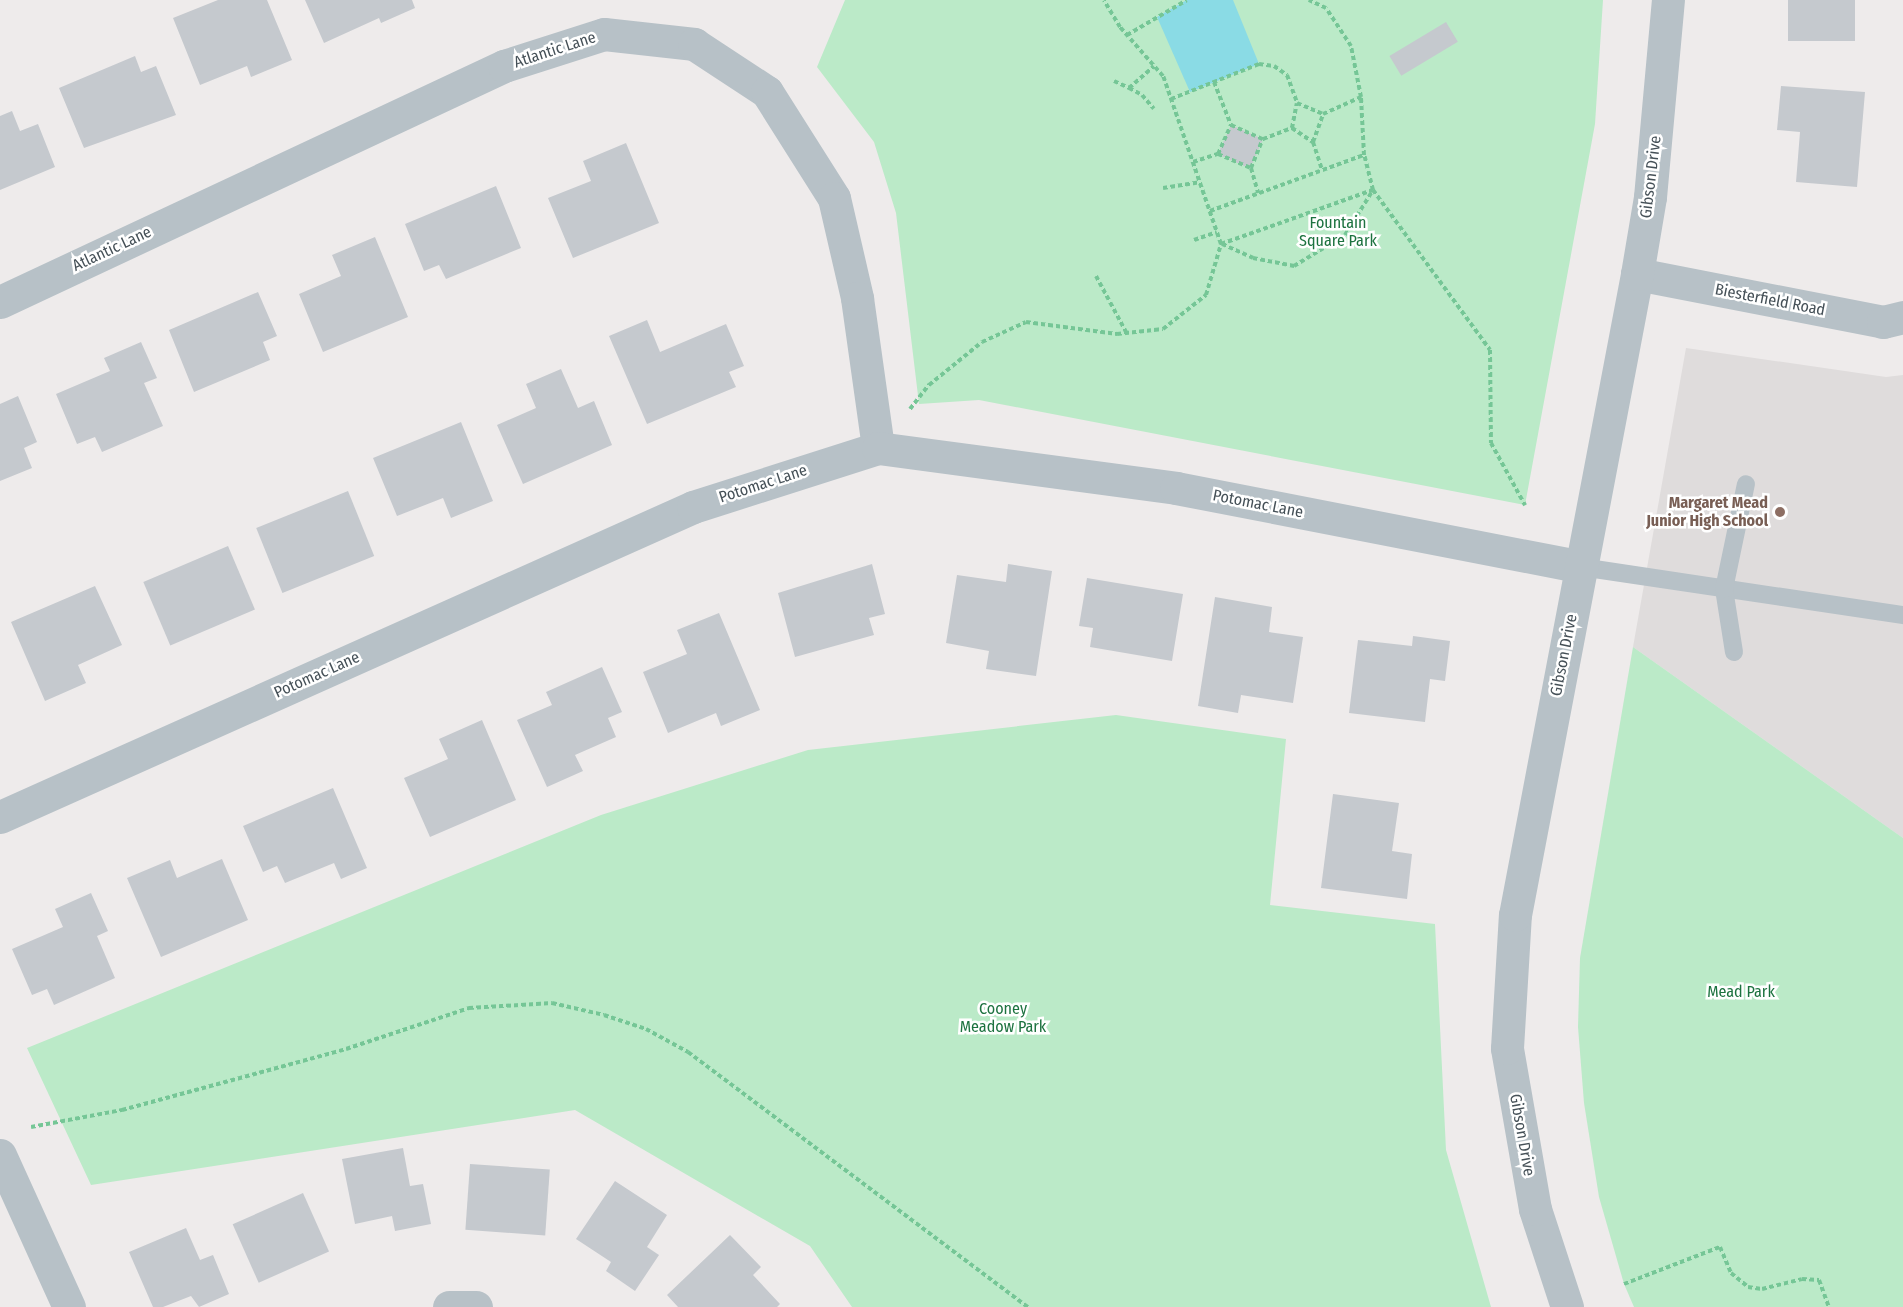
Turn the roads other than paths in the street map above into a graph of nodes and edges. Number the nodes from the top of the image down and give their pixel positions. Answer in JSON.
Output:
{"nodes":[{"id":1,"x":1668,"y":0,"type":"edge"},
{"id":2,"x":1637,"y":274,"type":"junction"},
{"id":3,"x":0,"y":302,"type":"edge"},
{"id":4,"x":1903,"y":317,"type":"edge"},
{"id":5,"x":878,"y":448,"type":"junction"},
{"id":6,"x":1746,"y":484,"type":"dead end"},
{"id":7,"x":1581,"y":567,"type":"junction"},
{"id":8,"x":1724,"y":589,"type":"junction"},
{"id":9,"x":1903,"y":615,"type":"edge"},
{"id":10,"x":1734,"y":652,"type":"dead end"},
{"id":11,"x":0,"y":817,"type":"edge"},
{"id":12,"x":0,"y":1155,"type":"edge"},
{"id":13,"x":69,"y":1307,"type":"edge"},
{"id":14,"x":449,"y":1307,"type":"edge"},
{"id":15,"x":476,"y":1307,"type":"edge"},
{"id":16,"x":1567,"y":1307,"type":"edge"}],
"edges":[{"from":1,"to":2,"type":"street","name":"Gibson Drive"},
{"from":2,"to":4,"type":"street","name":"Biesterfield Road"},
{"from":2,"to":7,"type":"street","name":"Gibson Drive"},
{"from":3,"to":5,"type":"street","name":"Atlantic Lane"},
{"from":5,"to":7,"type":"street","name":"Potomac Lane"},
{"from":5,"to":11,"type":"street","name":"Potomac Lane"},
{"from":6,"to":8,"type":"lane"},
{"from":7,"to":8,"type":"lane"},
{"from":7,"to":16,"type":"street","name":"Gibson Drive"},
{"from":8,"to":9,"type":"lane"},
{"from":8,"to":10,"type":"lane"},
{"from":12,"to":13,"type":"street"},
{"from":14,"to":15,"type":"street"}]}
